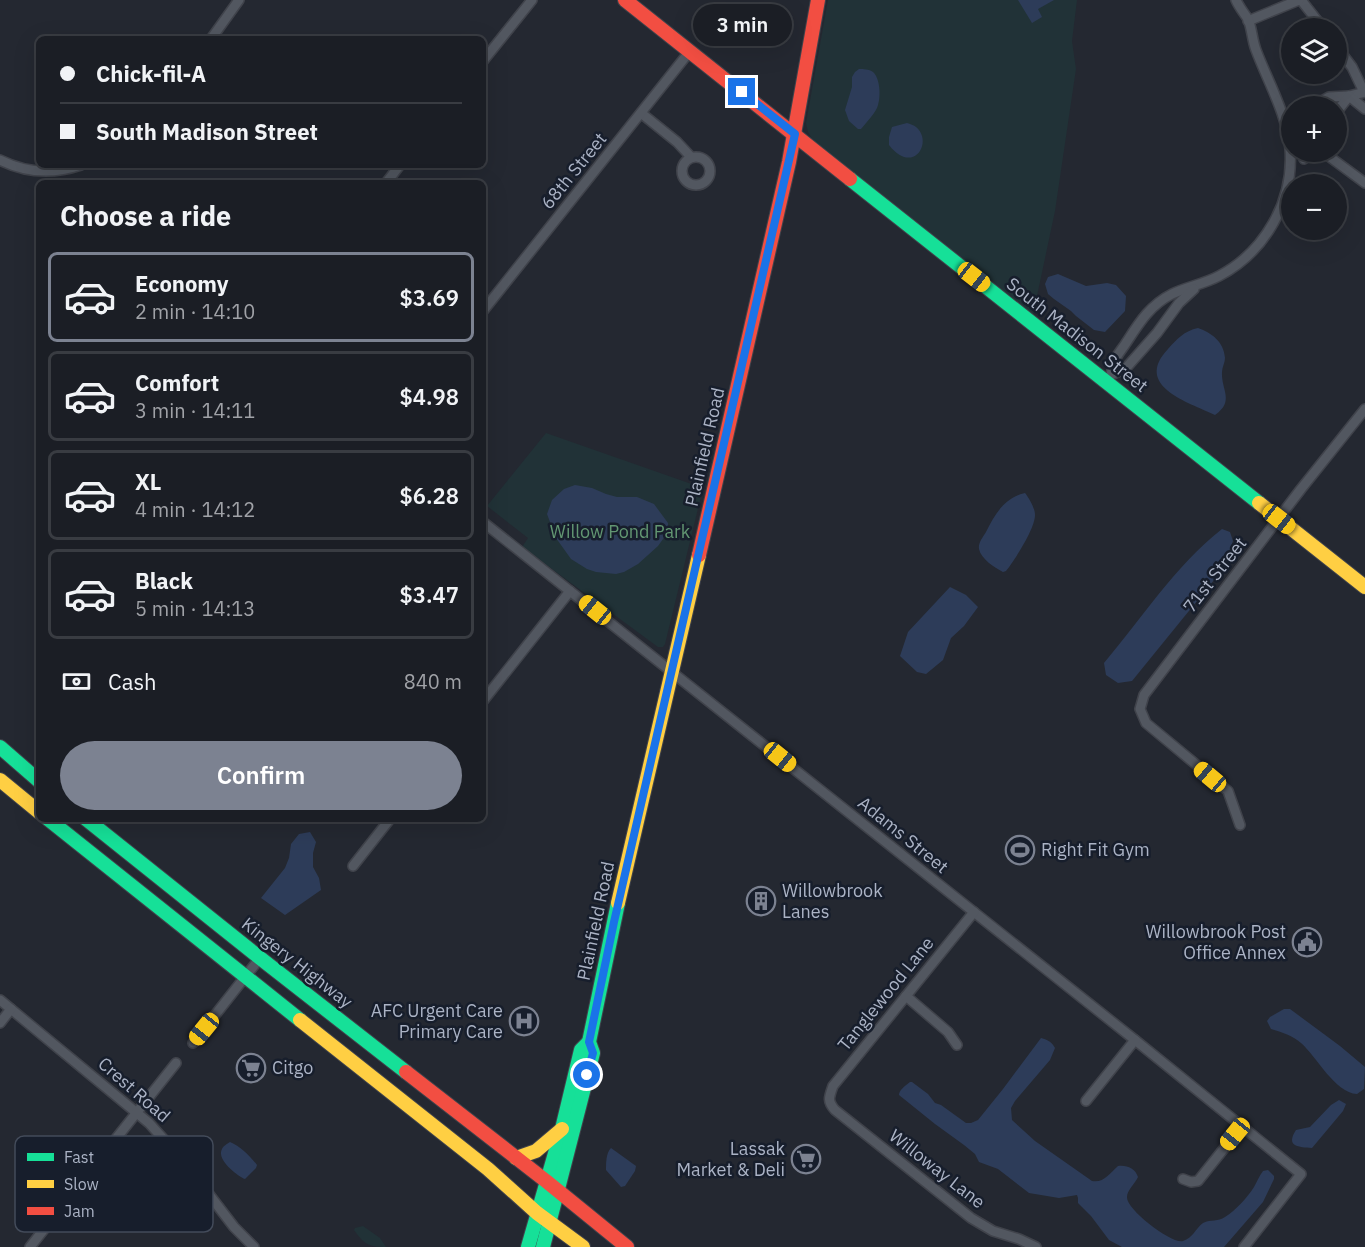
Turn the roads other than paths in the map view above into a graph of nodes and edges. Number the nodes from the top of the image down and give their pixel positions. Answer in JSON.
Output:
{"nodes":[{"id":1,"x":239,"y":0,"type":"edge"},
{"id":2,"x":532,"y":0,"type":"edge"},
{"id":3,"x":626,"y":0,"type":"edge"},
{"id":4,"x":818,"y":0,"type":"edge"},
{"id":5,"x":1236,"y":0,"type":"edge"},
{"id":6,"x":1300,"y":0,"type":"edge"},
{"id":7,"x":1315,"y":18,"type":"edge"},
{"id":8,"x":1248,"y":21,"type":"junction"},
{"id":9,"x":213,"y":36,"type":"edge"},
{"id":10,"x":690,"y":51,"type":"junction"},
{"id":11,"x":486,"y":57,"type":"edge"},
{"id":12,"x":1347,"y":60,"type":"edge"},
{"id":13,"x":1364,"y":85,"type":"edge"},
{"id":14,"x":1349,"y":96,"type":"junction"},
{"id":15,"x":1347,"y":99,"type":"edge"},
{"id":16,"x":1365,"y":109,"type":"edge"},
{"id":17,"x":641,"y":113,"type":"junction"},
{"id":18,"x":795,"y":134,"type":"junction"},
{"id":19,"x":691,"y":157,"type":"dead end"},
{"id":20,"x":0,"y":160,"type":"edge"},
{"id":21,"x":1337,"y":162,"type":"edge"},
{"id":22,"x":70,"y":168,"type":"edge"},
{"id":23,"x":398,"y":168,"type":"edge"},
{"id":24,"x":388,"y":180,"type":"edge"},
{"id":25,"x":1365,"y":183,"type":"edge"},
{"id":26,"x":1198,"y":285,"type":"junction"},
{"id":27,"x":486,"y":307,"type":"edge"},
{"id":28,"x":1365,"y":409,"type":"edge"},
{"id":29,"x":1279,"y":519,"type":"junction"},
{"id":30,"x":486,"y":524,"type":"edge"},
{"id":31,"x":1365,"y":587,"type":"edge"},
{"id":32,"x":570,"y":591,"type":"junction"},
{"id":33,"x":671,"y":672,"type":"junction"},
{"id":34,"x":486,"y":697,"type":"edge"},
{"id":35,"x":0,"y":747,"type":"edge"},
{"id":36,"x":36,"y":778,"type":"edge"},
{"id":37,"x":0,"y":780,"type":"edge"},
{"id":38,"x":36,"y":810,"type":"edge"},
{"id":39,"x":52,"y":822,"type":"edge"},
{"id":40,"x":90,"y":822,"type":"edge"},
{"id":41,"x":388,"y":822,"type":"edge"},
{"id":42,"x":1240,"y":825,"type":"dead end"},
{"id":43,"x":353,"y":866,"type":"dead end"},
{"id":44,"x":974,"y":912,"type":"junction"},
{"id":45,"x":260,"y":958,"type":"junction"},
{"id":46,"x":245,"y":977,"type":"junction"},
{"id":47,"x":906,"y":996,"type":"junction"},
{"id":48,"x":0,"y":1000,"type":"edge"},
{"id":49,"x":11,"y":1009,"type":"junction"},
{"id":50,"x":0,"y":1023,"type":"edge"},
{"id":51,"x":1135,"y":1040,"type":"junction"},
{"id":52,"x":589,"y":1042,"type":"junction"},
{"id":53,"x":193,"y":1043,"type":"dead end"},
{"id":54,"x":957,"y":1045,"type":"dead end"},
{"id":55,"x":176,"y":1063,"type":"dead end"},
{"id":56,"x":829,"y":1100,"type":"joint"},
{"id":57,"x":1086,"y":1101,"type":"dead end"},
{"id":58,"x":137,"y":1112,"type":"junction"},
{"id":59,"x":1242,"y":1126,"type":"junction"},
{"id":60,"x":562,"y":1129,"type":"junction"},
{"id":61,"x":118,"y":1136,"type":"edge"},
{"id":62,"x":161,"y":1136,"type":"edge"},
{"id":63,"x":516,"y":1158,"type":"junction"},
{"id":64,"x":1183,"y":1179,"type":"dead end"},
{"id":65,"x":546,"y":1181,"type":"junction"},
{"id":66,"x":559,"y":1191,"type":"junction"},
{"id":67,"x":213,"y":1201,"type":"edge"},
{"id":68,"x":537,"y":1213,"type":"junction"},
{"id":69,"x":550,"y":1223,"type":"junction"},
{"id":70,"x":42,"y":1232,"type":"edge"},
{"id":71,"x":30,"y":1247,"type":"edge"},
{"id":72,"x":254,"y":1247,"type":"edge"},
{"id":73,"x":528,"y":1247,"type":"edge"},
{"id":74,"x":543,"y":1247,"type":"edge"},
{"id":75,"x":583,"y":1247,"type":"edge"},
{"id":76,"x":627,"y":1247,"type":"edge"},
{"id":77,"x":1036,"y":1247,"type":"edge"},
{"id":78,"x":1244,"y":1247,"type":"edge"}],
"edges":[{"from":1,"to":9,"type":"street"},
{"from":2,"to":11,"type":"street"},
{"from":3,"to":10,"type":"main road","name":"South Madison Street"},
{"from":4,"to":18,"type":"main road","name":"Plainfield Road"},
{"from":5,"to":8,"type":"street"},
{"from":6,"to":7,"type":"street"},
{"from":6,"to":8,"type":"street"},
{"from":8,"to":26,"type":"street"},
{"from":10,"to":17,"type":"street","name":"68th Street"},
{"from":10,"to":18,"type":"main road","name":"South Madison Street"},
{"from":12,"to":13,"type":"street"},
{"from":13,"to":14,"type":"street"},
{"from":14,"to":15,"type":"street"},
{"from":14,"to":16,"type":"street"},
{"from":17,"to":19,"type":"street"},
{"from":17,"to":27,"type":"street","name":"68th Street"},
{"from":18,"to":29,"type":"main road","name":"South Madison Street"},
{"from":18,"to":33,"type":"main road","name":"Plainfield Road"},
{"from":20,"to":22,"type":"street"},
{"from":21,"to":25,"type":"street"},
{"from":23,"to":24,"type":"street"},
{"from":26,"to":26,"type":"street"},
{"from":28,"to":29,"type":"street","name":"71st Street"},
{"from":29,"to":31,"type":"main road","name":"South Madison Street"},
{"from":29,"to":42,"type":"street","name":"71st Street"},
{"from":30,"to":32,"type":"street","name":"Adams Street"},
{"from":32,"to":33,"type":"street","name":"Adams Street"},
{"from":32,"to":34,"type":"street"},
{"from":33,"to":44,"type":"street","name":"Adams Street"},
{"from":33,"to":52,"type":"main road","name":"Plainfield Road"},
{"from":35,"to":36,"type":"main road"},
{"from":37,"to":38,"type":"main road"},
{"from":39,"to":46,"type":"main road"},
{"from":40,"to":45,"type":"main road","name":"Kingery Highway"},
{"from":41,"to":43,"type":"street"},
{"from":44,"to":47,"type":"street","name":"Tanglewood Lane"},
{"from":44,"to":51,"type":"street","name":"Adams Street"},
{"from":45,"to":46,"type":"street"},
{"from":45,"to":63,"type":"main road","name":"Kingery Highway"},
{"from":46,"to":53,"type":"street"},
{"from":46,"to":68,"type":"main road"},
{"from":47,"to":54,"type":"street"},
{"from":47,"to":56,"type":"street","name":"Tanglewood Lane"},
{"from":48,"to":49,"type":"street","name":"Crest Road"},
{"from":49,"to":50,"type":"street"},
{"from":49,"to":58,"type":"street","name":"Crest Road"},
{"from":51,"to":57,"type":"street"},
{"from":51,"to":59,"type":"street","name":"Adams Street"},
{"from":52,"to":60,"type":"main road","name":"Plainfield Road"},
{"from":52,"to":66,"type":"main road","name":"Plainfield Road"},
{"from":55,"to":58,"type":"street"},
{"from":56,"to":77,"type":"street","name":"Willoway Lane"},
{"from":58,"to":61,"type":"street"},
{"from":58,"to":62,"type":"street","name":"Crest Road"},
{"from":59,"to":64,"type":"street"},
{"from":59,"to":78,"type":"street","name":"Adams Street"},
{"from":60,"to":63,"type":"main road"},
{"from":60,"to":65,"type":"main road","name":"Plainfield Road"},
{"from":63,"to":65,"type":"main road","name":"Kingery Highway"},
{"from":65,"to":66,"type":"main road","name":"Kingery Highway"},
{"from":65,"to":68,"type":"main road","name":"Plainfield Road"},
{"from":66,"to":69,"type":"main road","name":"Plainfield Road"},
{"from":66,"to":76,"type":"main road","name":"Kingery Highway"},
{"from":67,"to":72,"type":"street","name":"Crest Road"},
{"from":68,"to":69,"type":"main road"},
{"from":68,"to":73,"type":"main road","name":"Plainfield Road"},
{"from":69,"to":74,"type":"main road","name":"Plainfield Road"},
{"from":69,"to":75,"type":"main road"},
{"from":70,"to":71,"type":"street"}]}
